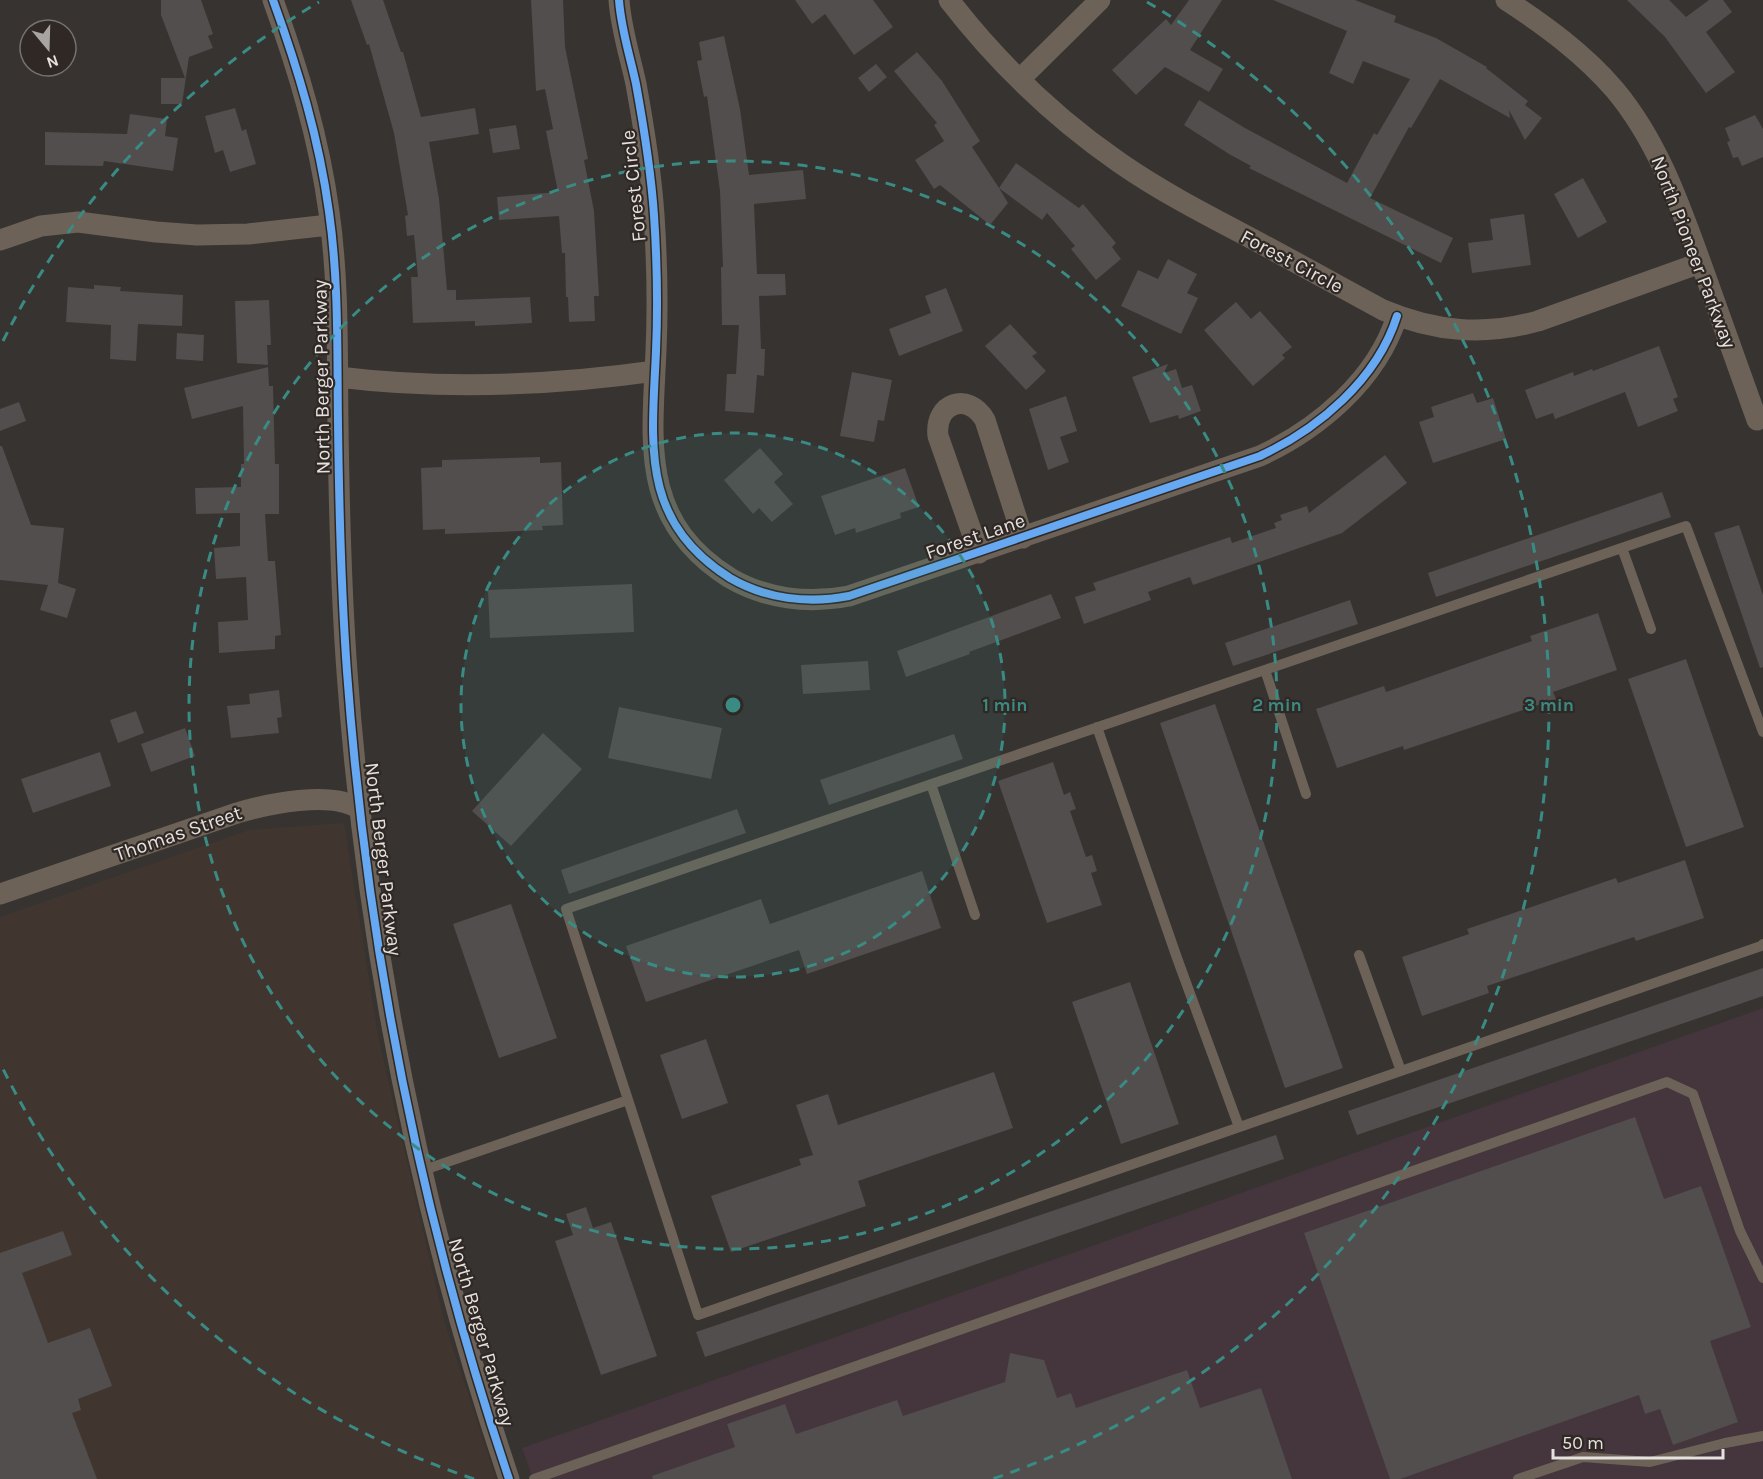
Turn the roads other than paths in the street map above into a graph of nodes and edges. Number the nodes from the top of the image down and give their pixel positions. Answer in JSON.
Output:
{"nodes":[{"id":1,"x":273,"y":0,"type":"edge"},
{"id":2,"x":619,"y":0,"type":"edge"},
{"id":3,"x":949,"y":0,"type":"edge"},
{"id":4,"x":1100,"y":0,"type":"edge"},
{"id":5,"x":1506,"y":0,"type":"edge"},
{"id":6,"x":1020,"y":80,"type":"junction"},
{"id":7,"x":331,"y":227,"type":"junction"},
{"id":8,"x":0,"y":240,"type":"edge"},
{"id":9,"x":1700,"y":263,"type":"junction"},
{"id":10,"x":1397,"y":316,"type":"junction"},
{"id":11,"x":655,"y":370,"type":"junction"},
{"id":12,"x":338,"y":376,"type":"junction"},
{"id":13,"x":1757,"y":420,"type":"dead end"},
{"id":14,"x":1023,"y":538,"type":"junction"},
{"id":15,"x":1622,"y":548,"type":"junction"},
{"id":16,"x":979,"y":553,"type":"junction"},
{"id":17,"x":1651,"y":629,"type":"dead end"},
{"id":18,"x":1265,"y":670,"type":"junction"},
{"id":19,"x":1097,"y":727,"type":"junction"},
{"id":20,"x":1763,"y":732,"type":"edge"},
{"id":21,"x":931,"y":784,"type":"junction"},
{"id":22,"x":1306,"y":794,"type":"dead end"},
{"id":23,"x":359,"y":809,"type":"junction"},
{"id":24,"x":0,"y":894,"type":"edge"},
{"id":25,"x":975,"y":915,"type":"dead end"},
{"id":26,"x":1763,"y":944,"type":"edge"},
{"id":27,"x":1359,"y":955,"type":"dead end"},
{"id":28,"x":1401,"y":1071,"type":"junction"},
{"id":29,"x":628,"y":1100,"type":"junction"},
{"id":30,"x":1239,"y":1127,"type":"junction"},
{"id":31,"x":421,"y":1171,"type":"junction"},
{"id":32,"x":1763,"y":1277,"type":"edge"},
{"id":33,"x":1763,"y":1436,"type":"edge"},
{"id":34,"x":1545,"y":1475,"type":"edge"},
{"id":35,"x":509,"y":1479,"type":"edge"},
{"id":36,"x":534,"y":1479,"type":"edge"},
{"id":37,"x":1518,"y":1479,"type":"edge"}],
"edges":[{"from":1,"to":7,"type":"street","name":"North Berger Parkway"},
{"from":2,"to":11,"type":"street","name":"Forest Circle"},
{"from":3,"to":6,"type":"street","name":"Forest Circle"},
{"from":4,"to":6,"type":"street"},
{"from":5,"to":9,"type":"street","name":"North Pioneer Parkway"},
{"from":6,"to":10,"type":"street","name":"Forest Circle"},
{"from":7,"to":8,"type":"street"},
{"from":7,"to":12,"type":"street","name":"North Berger Parkway"},
{"from":9,"to":10,"type":"street","name":"Forest Circle"},
{"from":9,"to":13,"type":"street","name":"North Pioneer Parkway"},
{"from":10,"to":14,"type":"street","name":"Forest Lane"},
{"from":11,"to":12,"type":"street"},
{"from":11,"to":16,"type":"street","name":"Forest Lane"},
{"from":12,"to":23,"type":"street","name":"North Berger Parkway"},
{"from":14,"to":16,"type":"street","name":"Forest Lane"},
{"from":14,"to":16,"type":"street"},
{"from":15,"to":17,"type":"lane"},
{"from":15,"to":18,"type":"lane"},
{"from":15,"to":20,"type":"lane"},
{"from":18,"to":19,"type":"lane"},
{"from":18,"to":22,"type":"lane"},
{"from":19,"to":21,"type":"lane"},
{"from":19,"to":30,"type":"lane"},
{"from":21,"to":25,"type":"lane"},
{"from":21,"to":29,"type":"lane"},
{"from":23,"to":24,"type":"street","name":"Thomas Street"},
{"from":23,"to":31,"type":"street","name":"North Berger Parkway"},
{"from":26,"to":28,"type":"lane"},
{"from":27,"to":28,"type":"lane"},
{"from":28,"to":30,"type":"lane"},
{"from":29,"to":30,"type":"lane"},
{"from":29,"to":31,"type":"lane"},
{"from":31,"to":35,"type":"street","name":"North Berger Parkway"},
{"from":32,"to":36,"type":"lane"},
{"from":33,"to":34,"type":"lane"},
{"from":34,"to":37,"type":"lane"}]}
